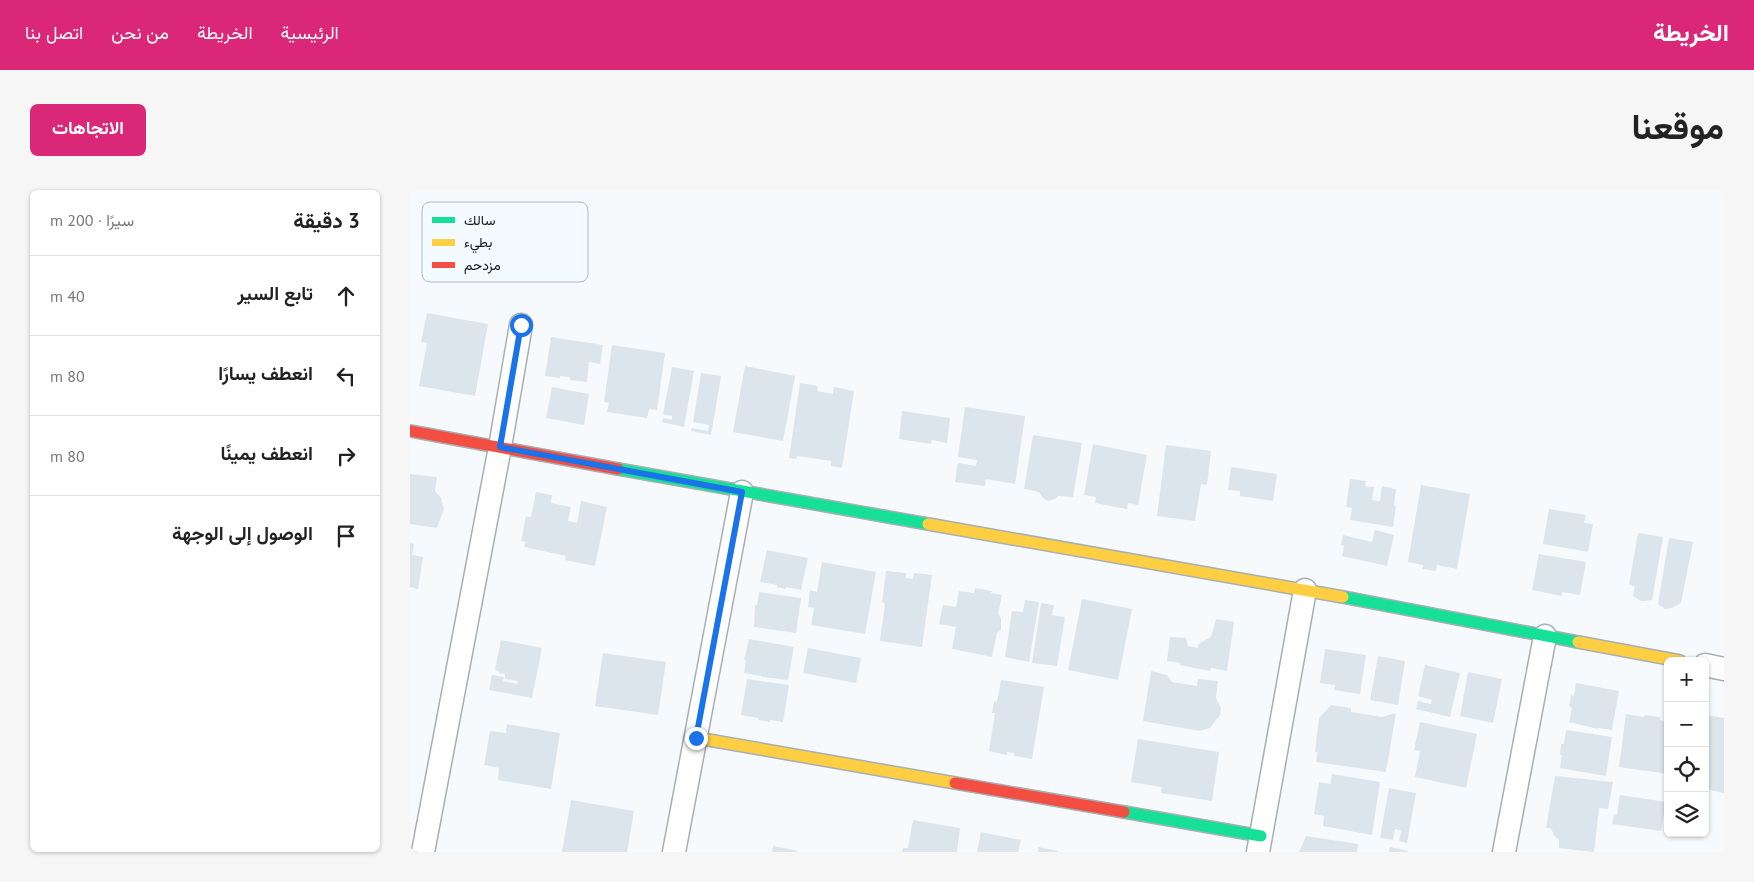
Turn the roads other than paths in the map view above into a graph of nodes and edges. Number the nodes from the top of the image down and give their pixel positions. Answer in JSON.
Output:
{"nodes":[{"id":1,"x":521,"y":325,"type":"dead end"},
{"id":2,"x":410,"y":431,"type":"edge"},
{"id":3,"x":500,"y":447,"type":"junction"},
{"id":4,"x":742,"y":492,"type":"junction"},
{"id":5,"x":1305,"y":590,"type":"junction"},
{"id":6,"x":1545,"y":636,"type":"junction"},
{"id":7,"x":1664,"y":658,"type":"edge"},
{"id":8,"x":1709,"y":666,"type":"edge"},
{"id":9,"x":1724,"y":669,"type":"edge"},
{"id":10,"x":696,"y":738,"type":"junction"},
{"id":11,"x":1259,"y":844,"type":"edge"},
{"id":12,"x":423,"y":852,"type":"edge"},
{"id":13,"x":674,"y":852,"type":"edge"},
{"id":14,"x":1504,"y":852,"type":"edge"}],
"edges":[{"from":1,"to":3,"type":"street"},
{"from":2,"to":3,"type":"street"},
{"from":3,"to":4,"type":"street"},
{"from":3,"to":12,"type":"street"},
{"from":4,"to":5,"type":"street"},
{"from":4,"to":10,"type":"street"},
{"from":5,"to":6,"type":"street"},
{"from":5,"to":11,"type":"street"},
{"from":6,"to":7,"type":"street"},
{"from":6,"to":14,"type":"street"},
{"from":8,"to":9,"type":"street"},
{"from":10,"to":11,"type":"street"},
{"from":10,"to":13,"type":"street"}]}
